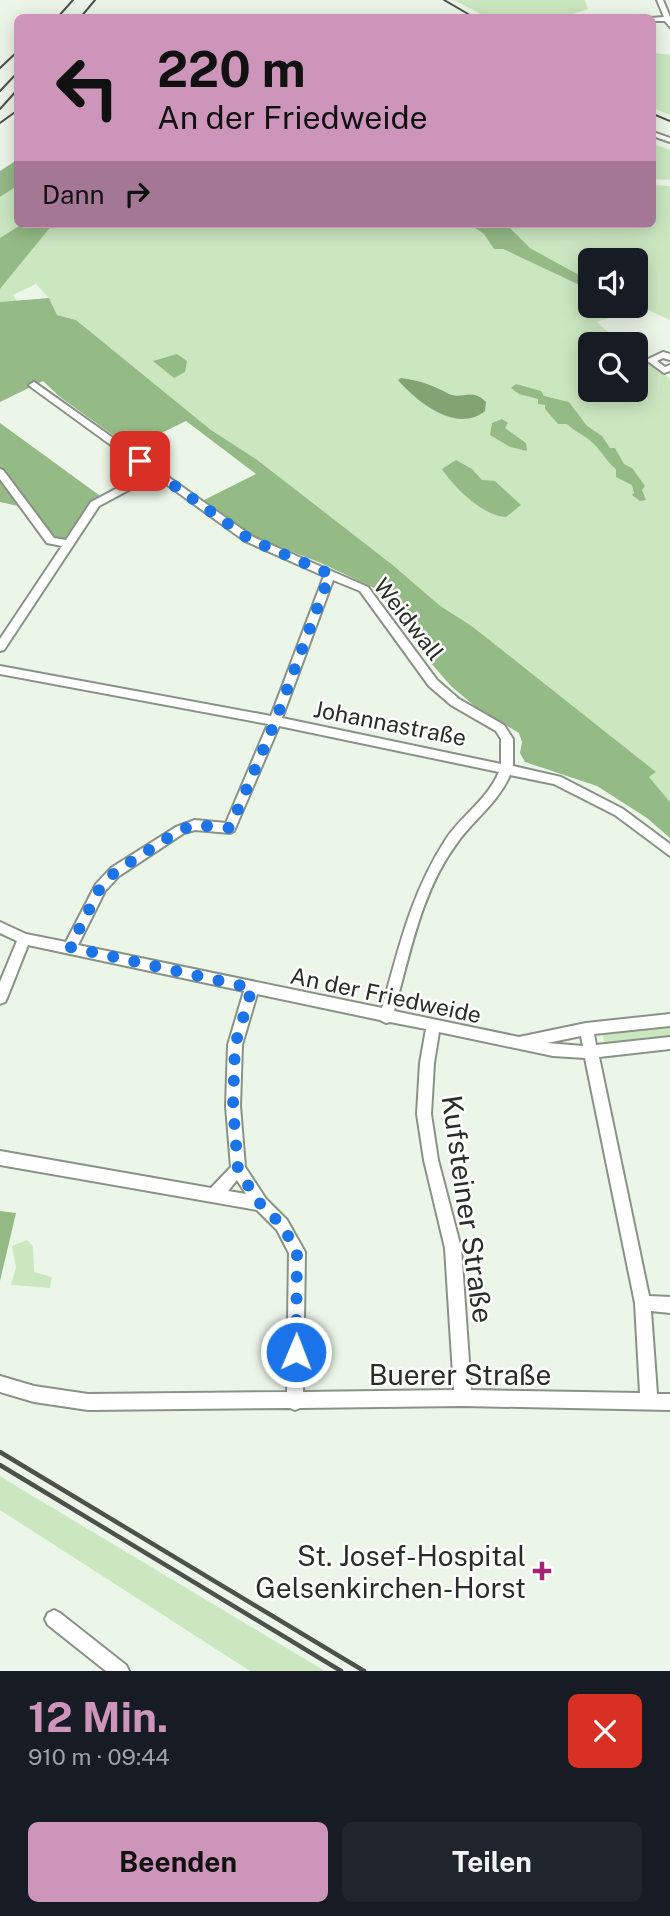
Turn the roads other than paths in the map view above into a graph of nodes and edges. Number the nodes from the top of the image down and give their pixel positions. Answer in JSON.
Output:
{"nodes":[{"id":1,"x":660,"y":0,"type":"edge"},
{"id":2,"x":669,"y":22,"type":"edge"},
{"id":3,"x":670,"y":357,"type":"edge"},
{"id":4,"x":670,"y":368,"type":"edge"},
{"id":5,"x":34,"y":385,"type":"dead end"},
{"id":6,"x":0,"y":472,"type":"edge"},
{"id":7,"x":155,"y":472,"type":"junction"},
{"id":8,"x":69,"y":544,"type":"junction"},
{"id":9,"x":330,"y":574,"type":"junction"},
{"id":10,"x":0,"y":647,"type":"edge"},
{"id":11,"x":0,"y":670,"type":"edge"},
{"id":12,"x":275,"y":722,"type":"junction"},
{"id":13,"x":507,"y":768,"type":"junction"},
{"id":14,"x":670,"y":850,"type":"edge"},
{"id":15,"x":0,"y":927,"type":"edge"},
{"id":16,"x":23,"y":939,"type":"junction"},
{"id":17,"x":70,"y":947,"type":"junction"},
{"id":18,"x":252,"y":988,"type":"junction"},
{"id":19,"x":0,"y":998,"type":"edge"},
{"id":20,"x":386,"y":1017,"type":"junction"},
{"id":21,"x":670,"y":1020,"type":"edge"},
{"id":22,"x":433,"y":1027,"type":"junction"},
{"id":23,"x":586,"y":1029,"type":"junction"},
{"id":24,"x":519,"y":1043,"type":"junction"},
{"id":25,"x":670,"y":1043,"type":"edge"},
{"id":26,"x":592,"y":1052,"type":"junction"},
{"id":27,"x":0,"y":1158,"type":"edge"},
{"id":28,"x":238,"y":1170,"type":"junction"},
{"id":29,"x":213,"y":1197,"type":"junction"},
{"id":30,"x":261,"y":1205,"type":"junction"},
{"id":31,"x":643,"y":1303,"type":"junction"},
{"id":32,"x":670,"y":1305,"type":"edge"},
{"id":33,"x":0,"y":1384,"type":"edge"},
{"id":34,"x":463,"y":1398,"type":"junction"},
{"id":35,"x":295,"y":1402,"type":"junction"},
{"id":36,"x":649,"y":1402,"type":"junction"},
{"id":37,"x":670,"y":1402,"type":"edge"},
{"id":38,"x":54,"y":1619,"type":"dead end"},
{"id":39,"x":120,"y":1671,"type":"edge"}],
"edges":[{"from":1,"to":2,"type":"street"},
{"from":3,"to":4,"type":"street"},
{"from":5,"to":7,"type":"street","name":"Weidwall"},
{"from":6,"to":8,"type":"street"},
{"from":7,"to":8,"type":"street"},
{"from":7,"to":9,"type":"street","name":"Weidwall"},
{"from":8,"to":10,"type":"street"},
{"from":9,"to":12,"type":"street"},
{"from":9,"to":13,"type":"street","name":"Weidwall"},
{"from":11,"to":12,"type":"street","name":"Johannastraße"},
{"from":12,"to":13,"type":"street","name":"Johannastraße"},
{"from":12,"to":17,"type":"street"},
{"from":13,"to":14,"type":"street","name":"Johannastraße"},
{"from":13,"to":20,"type":"street"},
{"from":15,"to":16,"type":"street","name":"An der Friedweide"},
{"from":16,"to":17,"type":"street","name":"An der Friedweide"},
{"from":16,"to":19,"type":"street"},
{"from":17,"to":18,"type":"street","name":"An der Friedweide"},
{"from":18,"to":20,"type":"street","name":"An der Friedweide"},
{"from":18,"to":28,"type":"street"},
{"from":20,"to":22,"type":"street","name":"An der Friedweide"},
{"from":21,"to":23,"type":"street","name":"An der Friedweide"},
{"from":22,"to":24,"type":"street","name":"An der Friedweide"},
{"from":22,"to":34,"type":"street","name":"Kufsteiner Straße"},
{"from":23,"to":24,"type":"street","name":"An der Friedweide"},
{"from":23,"to":26,"type":"street"},
{"from":24,"to":26,"type":"street","name":"An der Friedweide"},
{"from":25,"to":26,"type":"street","name":"An der Friedweide"},
{"from":26,"to":31,"type":"street"},
{"from":27,"to":29,"type":"street"},
{"from":28,"to":29,"type":"street"},
{"from":28,"to":30,"type":"street"},
{"from":29,"to":30,"type":"street"},
{"from":30,"to":35,"type":"street"},
{"from":31,"to":32,"type":"street"},
{"from":31,"to":36,"type":"street"},
{"from":33,"to":35,"type":"street","name":"Buerer Straße"},
{"from":34,"to":35,"type":"street","name":"Buerer Straße"},
{"from":34,"to":36,"type":"street","name":"Buerer Straße"},
{"from":36,"to":37,"type":"street","name":"Buerer Straße"},
{"from":38,"to":39,"type":"street"}]}
